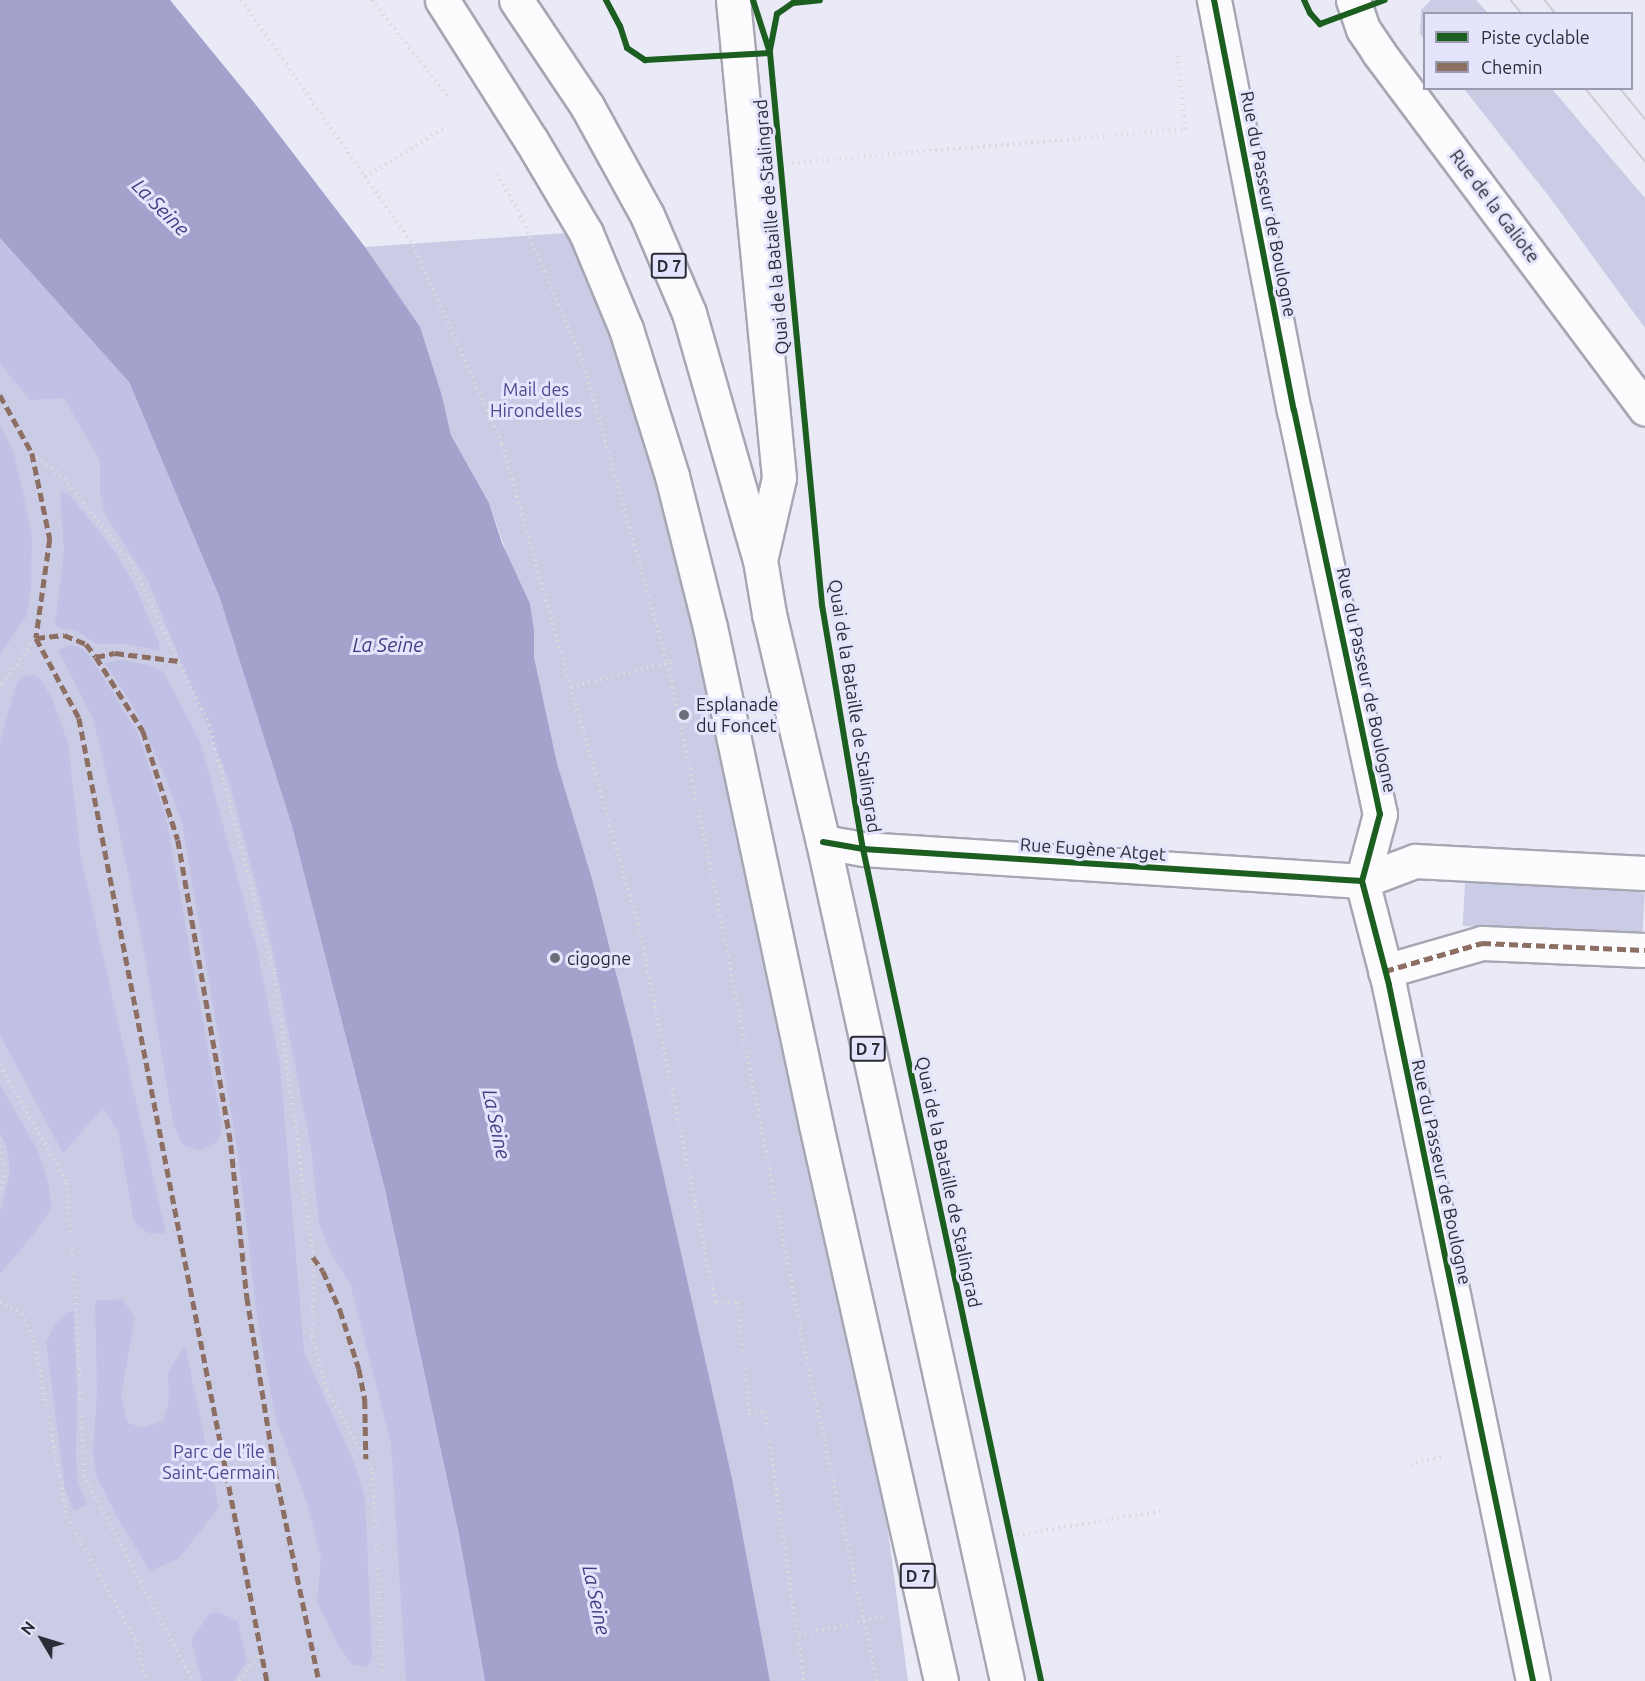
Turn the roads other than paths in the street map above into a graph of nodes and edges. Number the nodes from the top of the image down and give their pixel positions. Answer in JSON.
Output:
{"nodes":[{"id":1,"x":442,"y":0,"type":"edge"},
{"id":2,"x":516,"y":0,"type":"edge"},
{"id":3,"x":734,"y":0,"type":"edge"},
{"id":4,"x":1214,"y":0,"type":"edge"},
{"id":5,"x":1353,"y":0,"type":"edge"},
{"id":6,"x":1645,"y":408,"type":"edge"},
{"id":7,"x":760,"y":560,"type":"junction"},
{"id":8,"x":823,"y":842,"type":"junction"},
{"id":9,"x":1645,"y":873,"type":"edge"},
{"id":10,"x":1362,"y":881,"type":"junction"},
{"id":11,"x":1645,"y":950,"type":"edge"},
{"id":12,"x":1385,"y":971,"type":"junction"},
{"id":13,"x":941,"y":1681,"type":"edge"},
{"id":14,"x":1007,"y":1681,"type":"edge"},
{"id":15,"x":1533,"y":1681,"type":"edge"}],
"edges":[{"from":1,"to":13,"type":"street","number":"D 7"},
{"from":2,"to":7,"type":"street","number":"D 7"},
{"from":3,"to":7,"type":"street"},
{"from":4,"to":10,"type":"street","name":"Rue du Passeur de Boulogne"},
{"from":5,"to":6,"type":"street","name":"Rue de la Galiote"},
{"from":7,"to":8,"type":"street","number":"D 7"},
{"from":8,"to":10,"type":"street","name":"Rue Eugène Atget"},
{"from":8,"to":14,"type":"street","number":"D 7"},
{"from":9,"to":10,"type":"street","name":"Rue Eugène Atget"},
{"from":10,"to":12,"type":"street","name":"Rue du Passeur de Boulogne"},
{"from":11,"to":12,"type":"street"},
{"from":12,"to":15,"type":"street","name":"Rue du Passeur de Boulogne"}]}
